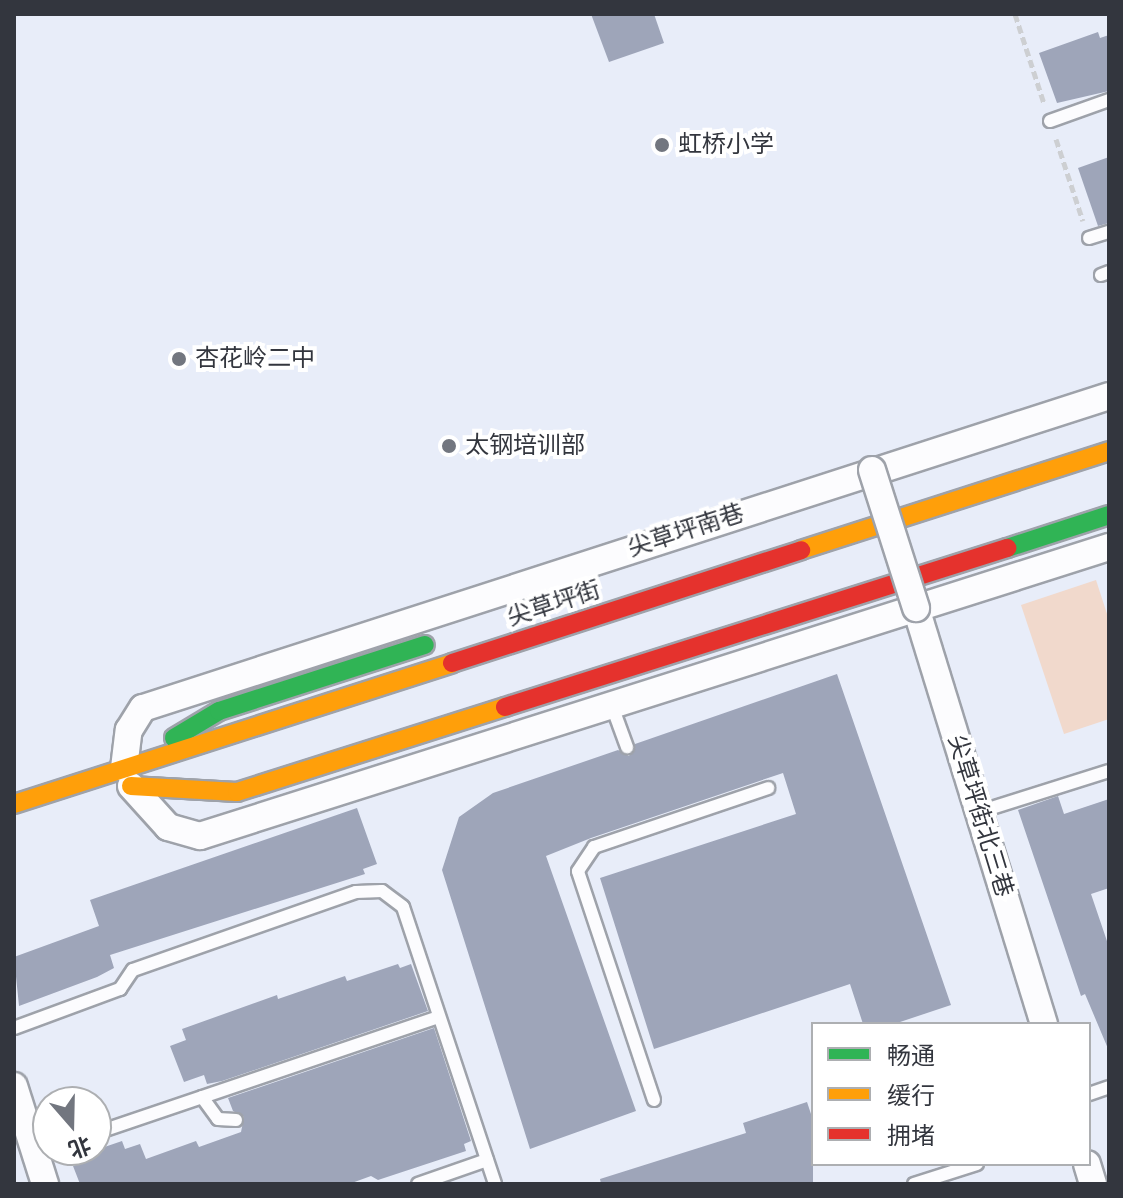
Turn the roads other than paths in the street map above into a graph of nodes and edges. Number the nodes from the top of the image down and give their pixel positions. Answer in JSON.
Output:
{"nodes":[{"id":1,"x":1109,"y":100,"type":"edge"},
{"id":2,"x":1050,"y":121,"type":"road end"},
{"id":3,"x":1109,"y":232,"type":"edge"},
{"id":4,"x":1089,"y":238,"type":"road end"},
{"id":5,"x":1109,"y":396,"type":"edge"},
{"id":6,"x":1109,"y":451,"type":"edge"},
{"id":7,"x":872,"y":470,"type":"junction"},
{"id":8,"x":898,"y":494,"type":"dead end"},
{"id":9,"x":868,"y":504,"type":"dead end"},
{"id":10,"x":1109,"y":515,"type":"edge"},
{"id":11,"x":913,"y":536,"type":"dead end"},
{"id":12,"x":1109,"y":547,"type":"edge"},
{"id":13,"x":868,"y":550,"type":"dead end"},
{"id":14,"x":763,"y":584,"type":"dead end"},
{"id":15,"x":916,"y":608,"type":"junction"},
{"id":16,"x":445,"y":638,"type":"dead end"},
{"id":17,"x":612,"y":706,"type":"junction"},
{"id":18,"x":627,"y":747,"type":"dead end"},
{"id":19,"x":1109,"y":771,"type":"edge"},
{"id":20,"x":127,"y":777,"type":"junction"},
{"id":21,"x":768,"y":788,"type":"dead end"},
{"id":22,"x":14,"y":804,"type":"edge"},
{"id":23,"x":979,"y":812,"type":"junction"},
{"id":24,"x":14,"y":824,"type":"edge"},
{"id":25,"x":439,"y":1017,"type":"junction"},
{"id":26,"x":1043,"y":1022,"type":"edge"},
{"id":27,"x":14,"y":1028,"type":"edge"},
{"id":28,"x":14,"y":1086,"type":"edge"},
{"id":29,"x":202,"y":1097,"type":"junction"},
{"id":30,"x":654,"y":1100,"type":"dead end"},
{"id":31,"x":236,"y":1120,"type":"dead end"},
{"id":32,"x":112,"y":1128,"type":"edge"},
{"id":33,"x":32,"y":1143,"type":"edge"},
{"id":34,"x":487,"y":1160,"type":"junction"},
{"id":35,"x":971,"y":1166,"type":"edge"},
{"id":36,"x":418,"y":1184,"type":"edge"},
{"id":37,"x":495,"y":1184,"type":"edge"},
{"id":38,"x":914,"y":1184,"type":"edge"}],
"edges":[{"from":1,"to":2,"type":"lane"},
{"from":3,"to":4,"type":"lane"},
{"from":5,"to":7,"type":"street","name":"尖草坪南巷"},
{"from":6,"to":20,"type":"main road","name":"尖草坪街"},
{"from":7,"to":15,"type":"street","name":"尖草坪街北三巷","bridge":true},
{"from":7,"to":20,"type":"street","name":"尖草坪南巷"},
{"from":8,"to":9,"type":"main road"},
{"from":10,"to":20,"type":"main road"},
{"from":11,"to":13,"type":"main road"},
{"from":12,"to":15,"type":"street"},
{"from":14,"to":20,"type":"main road","name":"尖草坪街"},
{"from":15,"to":17,"type":"street"},
{"from":15,"to":23,"type":"street","name":"尖草坪街北三巷"},
{"from":16,"to":20,"type":"main road"},
{"from":17,"to":18,"type":"lane"},
{"from":17,"to":20,"type":"street"},
{"from":19,"to":23,"type":"lane"},
{"from":20,"to":22,"type":"main road","name":"尖草坪街"},
{"from":20,"to":24,"type":"main road","name":"尖草坪街"},
{"from":21,"to":30,"type":"lane"},
{"from":23,"to":26,"type":"street","name":"尖草坪街北三巷"},
{"from":25,"to":27,"type":"lane"},
{"from":25,"to":29,"type":"lane"},
{"from":25,"to":34,"type":"lane"},
{"from":28,"to":33,"type":"street"},
{"from":29,"to":31,"type":"lane"},
{"from":29,"to":32,"type":"lane"},
{"from":34,"to":36,"type":"lane"},
{"from":34,"to":37,"type":"lane"},
{"from":35,"to":38,"type":"lane"}]}
